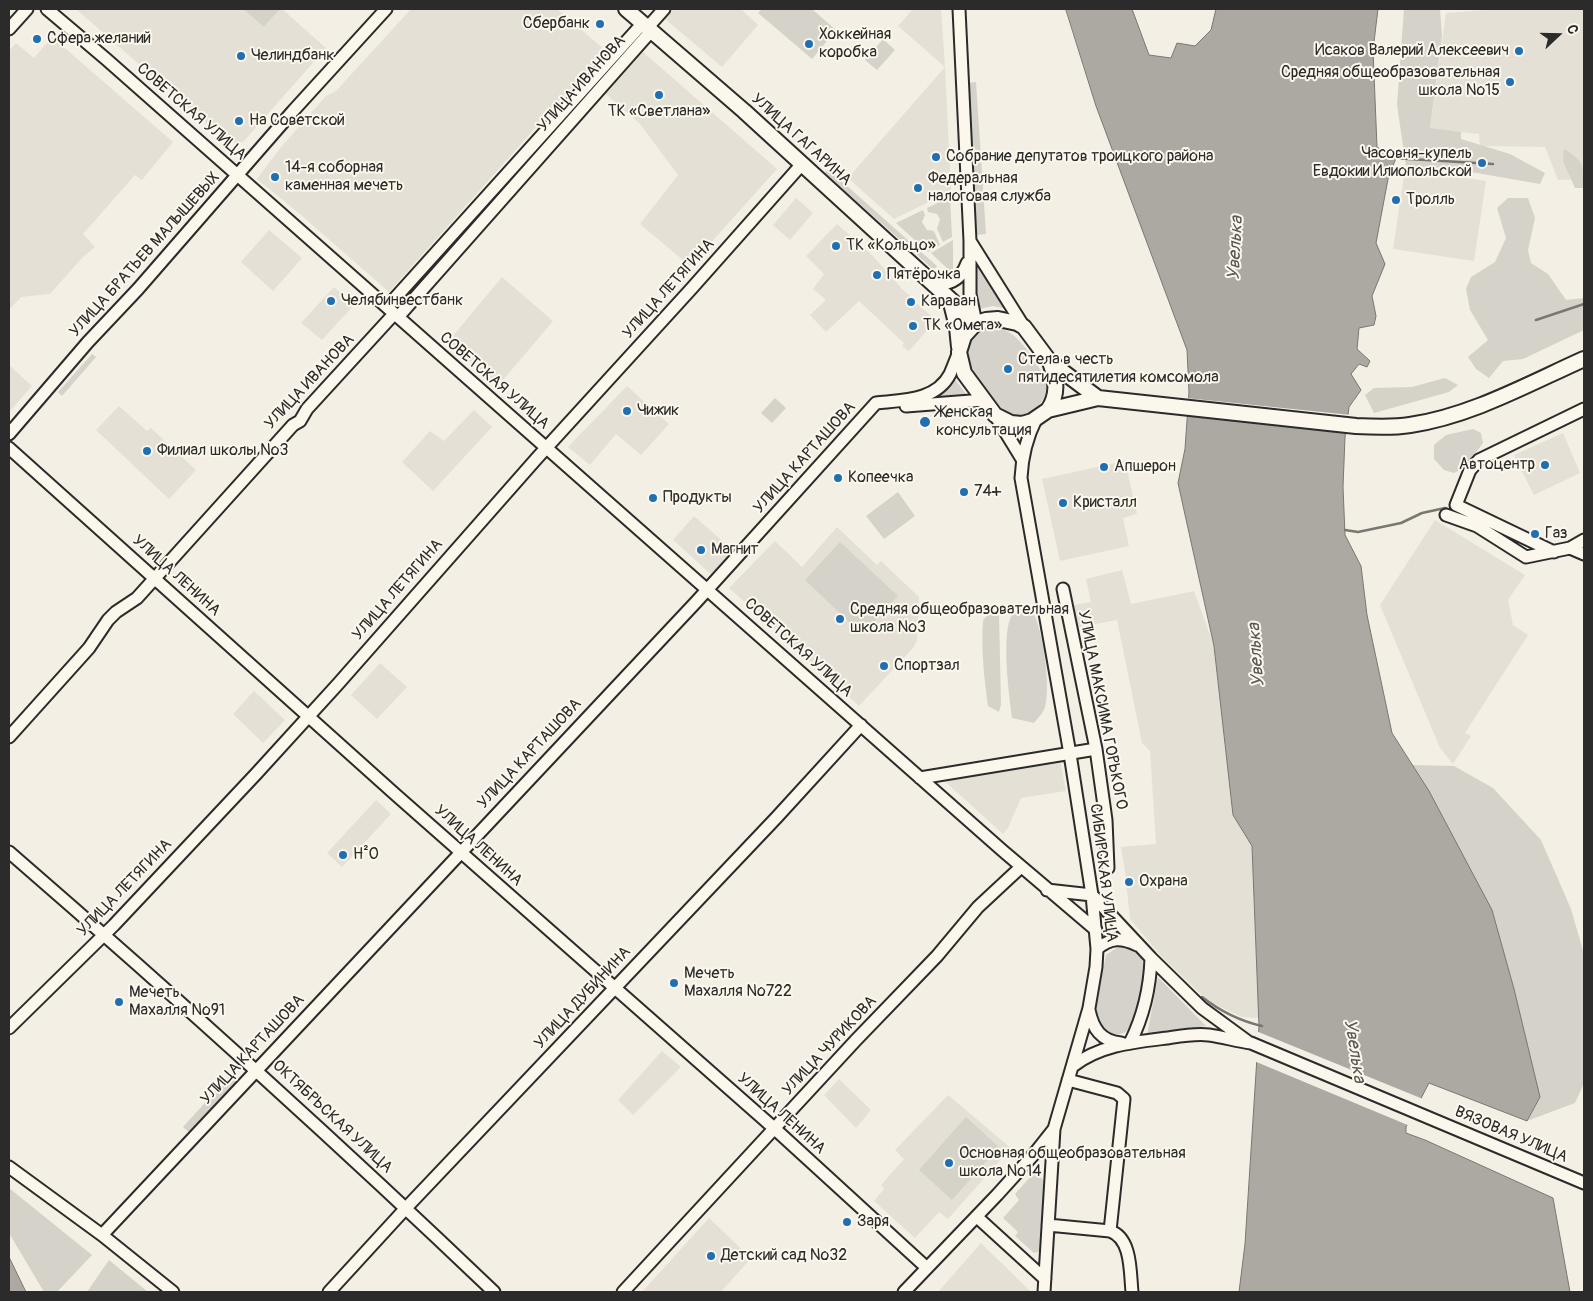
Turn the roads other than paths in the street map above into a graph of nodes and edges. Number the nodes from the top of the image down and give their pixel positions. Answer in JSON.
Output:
{"nodes":[{"id":1,"x":27,"y":9,"type":"edge"},
{"id":2,"x":47,"y":9,"type":"edge"},
{"id":3,"x":386,"y":9,"type":"edge"},
{"id":4,"x":626,"y":9,"type":"edge"},
{"id":5,"x":664,"y":9,"type":"edge"},
{"id":6,"x":959,"y":9,"type":"edge"},
{"id":7,"x":648,"y":27,"type":"junction"},
{"id":8,"x":9,"y":29,"type":"edge"},
{"id":9,"x":802,"y":164,"type":"junction"},
{"id":10,"x":238,"y":175,"type":"junction"},
{"id":11,"x":970,"y":241,"type":"junction"},
{"id":12,"x":969,"y":256,"type":"junction"},
{"id":13,"x":931,"y":283,"type":"junction"},
{"id":14,"x":950,"y":299,"type":"junction"},
{"id":15,"x":393,"y":313,"type":"junction"},
{"id":16,"x":976,"y":323,"type":"junction"},
{"id":17,"x":1024,"y":327,"type":"junction"},
{"id":18,"x":959,"y":352,"type":"junction"},
{"id":19,"x":1584,"y":359,"type":"edge"},
{"id":20,"x":1050,"y":362,"type":"junction"},
{"id":21,"x":1098,"y":398,"type":"junction"},
{"id":22,"x":984,"y":400,"type":"junction"},
{"id":23,"x":874,"y":405,"type":"junction"},
{"id":24,"x":1584,"y":409,"type":"edge"},
{"id":25,"x":1048,"y":410,"type":"junction"},
{"id":26,"x":995,"y":415,"type":"junction"},
{"id":27,"x":1036,"y":419,"type":"junction"},
{"id":28,"x":9,"y":434,"type":"edge"},
{"id":29,"x":9,"y":448,"type":"edge"},
{"id":30,"x":546,"y":448,"type":"junction"},
{"id":31,"x":1022,"y":459,"type":"junction"},
{"id":32,"x":1446,"y":515,"type":"dead end"},
{"id":33,"x":1584,"y":540,"type":"edge"},
{"id":34,"x":1570,"y":548,"type":"junction"},
{"id":35,"x":1554,"y":552,"type":"junction"},
{"id":36,"x":1584,"y":554,"type":"edge"},
{"id":37,"x":154,"y":579,"type":"junction"},
{"id":38,"x":707,"y":589,"type":"junction"},
{"id":39,"x":1063,"y":589,"type":"dead end"},
{"id":40,"x":308,"y":717,"type":"junction"},
{"id":41,"x":861,"y":725,"type":"junction"},
{"id":42,"x":9,"y":737,"type":"edge"},
{"id":43,"x":1096,"y":749,"type":"junction"},
{"id":44,"x":1070,"y":754,"type":"junction"},
{"id":45,"x":920,"y":778,"type":"junction"},
{"id":46,"x":9,"y":852,"type":"edge"},
{"id":47,"x":460,"y":852,"type":"junction"},
{"id":48,"x":1021,"y":867,"type":"junction"},
{"id":49,"x":1108,"y":868,"type":"dead end"},
{"id":50,"x":1047,"y":890,"type":"junction"},
{"id":51,"x":1092,"y":895,"type":"junction"},
{"id":52,"x":1096,"y":930,"type":"junction"},
{"id":53,"x":105,"y":935,"type":"junction"},
{"id":54,"x":1141,"y":947,"type":"junction"},
{"id":55,"x":1097,"y":949,"type":"junction"},
{"id":56,"x":1151,"y":958,"type":"junction"},
{"id":57,"x":614,"y":989,"type":"junction"},
{"id":58,"x":1089,"y":1008,"type":"junction"},
{"id":59,"x":9,"y":1028,"type":"edge"},
{"id":60,"x":1128,"y":1043,"type":"junction"},
{"id":61,"x":1251,"y":1043,"type":"junction"},
{"id":62,"x":1073,"y":1066,"type":"junction"},
{"id":63,"x":257,"y":1070,"type":"junction"},
{"id":64,"x":1068,"y":1080,"type":"junction"},
{"id":65,"x":775,"y":1129,"type":"junction"},
{"id":66,"x":1054,"y":1129,"type":"junction"},
{"id":67,"x":9,"y":1167,"type":"edge"},
{"id":68,"x":1584,"y":1183,"type":"edge"},
{"id":69,"x":406,"y":1208,"type":"junction"},
{"id":70,"x":977,"y":1217,"type":"junction"},
{"id":71,"x":1048,"y":1225,"type":"junction"},
{"id":72,"x":1110,"y":1231,"type":"junction"},
{"id":73,"x":102,"y":1235,"type":"junction"},
{"id":74,"x":927,"y":1268,"type":"junction"},
{"id":75,"x":1045,"y":1279,"type":"junction"},
{"id":76,"x":173,"y":1292,"type":"edge"},
{"id":77,"x":329,"y":1292,"type":"edge"},
{"id":78,"x":494,"y":1292,"type":"edge"},
{"id":79,"x":624,"y":1292,"type":"edge"},
{"id":80,"x":904,"y":1292,"type":"edge"},
{"id":81,"x":1044,"y":1292,"type":"edge"},
{"id":82,"x":1132,"y":1292,"type":"edge"}],
"edges":[{"from":1,"to":8,"type":"street"},
{"from":2,"to":10,"type":"street","name":"СОВЕТСКАЯ УЛИЦА"},
{"from":3,"to":10,"type":"street","name":"УЛИЦА БРАТЬЕВ МАЛЫШЕВЫХ"},
{"from":4,"to":7,"type":"main road","name":"УЛИЦА ГАГАРИНА"},
{"from":5,"to":7,"type":"street","name":"УЛИЦА ИВАНОВА"},
{"from":6,"to":11,"type":"street"},
{"from":7,"to":9,"type":"main road","name":"УЛИЦА ГАГАРИНА"},
{"from":7,"to":15,"type":"street","name":"УЛИЦА ИВАНОВА"},
{"from":9,"to":13,"type":"main road","name":"УЛИЦА ГАГАРИНА"},
{"from":9,"to":30,"type":"street","name":"УЛИЦА ЛЕТЯГИНА"},
{"from":10,"to":15,"type":"street","name":"СОВЕТСКАЯ УЛИЦА"},
{"from":10,"to":28,"type":"street","name":"УЛИЦА БРАТЬЕВ МАЛЫШЕВЫХ"},
{"from":11,"to":12,"type":"street"},
{"from":11,"to":17,"type":"street"},
{"from":12,"to":13,"type":"street"},
{"from":12,"to":16,"type":"street"},
{"from":13,"to":14,"type":"main road","name":"УЛИЦА ГАГАРИНА"},
{"from":14,"to":16,"type":"main road","name":"УЛИЦА ГАГАРИНА"},
{"from":14,"to":18,"type":"main road"},
{"from":15,"to":30,"type":"street","name":"СОВЕТСКАЯ УЛИЦА"},
{"from":15,"to":37,"type":"street","name":"УЛИЦА ИВАНОВА"},
{"from":16,"to":17,"type":"main road"},
{"from":16,"to":18,"type":"main road"},
{"from":17,"to":20,"type":"main road"},
{"from":18,"to":22,"type":"main road"},
{"from":18,"to":23,"type":"street"},
{"from":19,"to":21,"type":"main road"},
{"from":20,"to":21,"type":"main road"},
{"from":20,"to":25,"type":"main road"},
{"from":21,"to":25,"type":"main road"},
{"from":22,"to":23,"type":"street"},
{"from":22,"to":26,"type":"main road"},
{"from":23,"to":38,"type":"street","name":"УЛИЦА КАРТАШОВА"},
{"from":24,"to":35,"type":"street"},
{"from":25,"to":27,"type":"main road"},
{"from":26,"to":27,"type":"main road"},
{"from":26,"to":31,"type":"street"},
{"from":27,"to":31,"type":"street","name":"СИБИРСКАЯ УЛИЦА"},
{"from":29,"to":37,"type":"street","name":"УЛИЦА ЛЕНИНА"},
{"from":30,"to":38,"type":"street","name":"СОВЕТСКАЯ УЛИЦА"},
{"from":30,"to":40,"type":"street","name":"УЛИЦА ЛЕТЯГИНА"},
{"from":31,"to":44,"type":"street","name":"СИБИРСКАЯ УЛИЦА"},
{"from":32,"to":35,"type":"street"},
{"from":33,"to":34,"type":"street"},
{"from":34,"to":35,"type":"street"},
{"from":34,"to":36,"type":"street"},
{"from":37,"to":40,"type":"street","name":"УЛИЦА ЛЕНИНА"},
{"from":37,"to":42,"type":"street","name":"УЛИЦА ИВАНОВА"},
{"from":38,"to":41,"type":"street","name":"СОВЕТСКАЯ УЛИЦА"},
{"from":38,"to":47,"type":"street","name":"УЛИЦА КАРТАШОВА"},
{"from":39,"to":43,"type":"street","name":"УЛИЦА МАКСИМА ГОРЬКОГО"},
{"from":40,"to":47,"type":"street","name":"УЛИЦА ЛЕНИНА"},
{"from":40,"to":53,"type":"street","name":"УЛИЦА ЛЕТЯГИНА"},
{"from":41,"to":45,"type":"street","name":"СОВЕТСКАЯ УЛИЦА"},
{"from":41,"to":57,"type":"street","name":"УЛИЦА ДУБИНИНА"},
{"from":43,"to":44,"type":"street"},
{"from":43,"to":49,"type":"street","name":"УЛИЦА МАКСИМА ГОРЬКОГО"},
{"from":44,"to":45,"type":"street"},
{"from":44,"to":51,"type":"street","name":"СИБИРСКАЯ УЛИЦА"},
{"from":45,"to":48,"type":"street","name":"СОВЕТСКАЯ УЛИЦА"},
{"from":46,"to":53,"type":"street","name":"ОКТЯБРЬСКАЯ УЛИЦА"},
{"from":47,"to":57,"type":"street","name":"УЛИЦА ЛЕНИНА"},
{"from":47,"to":63,"type":"street","name":"УЛИЦА КАРТАШОВА"},
{"from":48,"to":50,"type":"street","name":"СОВЕТСКАЯ УЛИЦА"},
{"from":48,"to":65,"type":"street","name":"УЛИЦА ЧУРИКОВА"},
{"from":50,"to":51,"type":"street"},
{"from":50,"to":52,"type":"street","name":"СОВЕТСКАЯ УЛИЦА"},
{"from":51,"to":52,"type":"street","name":"СИБИРСКАЯ УЛИЦА"},
{"from":51,"to":54,"type":"street"},
{"from":52,"to":55,"type":"street","name":"СИБИРСКАЯ УЛИЦА"},
{"from":53,"to":59,"type":"street","name":"УЛИЦА ЛЕТЯГИНА"},
{"from":53,"to":63,"type":"street","name":"ОКТЯБРЬСКАЯ УЛИЦА"},
{"from":54,"to":55,"type":"street"},
{"from":54,"to":56,"type":"street"},
{"from":55,"to":58,"type":"street","name":"СИБИРСКАЯ УЛИЦА"},
{"from":56,"to":60,"type":"street"},
{"from":56,"to":61,"type":"street"},
{"from":57,"to":65,"type":"street","name":"УЛИЦА ЛЕНИНА"},
{"from":57,"to":69,"type":"street","name":"УЛИЦА ДУБИНИНА"},
{"from":58,"to":60,"type":"street"},
{"from":58,"to":62,"type":"street","name":"СИБИРСКАЯ УЛИЦА"},
{"from":60,"to":61,"type":"street"},
{"from":60,"to":62,"type":"street"},
{"from":61,"to":68,"type":"street","name":"ВЯЗОВАЯ УЛИЦА"},
{"from":62,"to":64,"type":"street","name":"СИБИРСКАЯ УЛИЦА"},
{"from":63,"to":69,"type":"street","name":"ОКТЯБРЬСКАЯ УЛИЦА"},
{"from":63,"to":73,"type":"street","name":"УЛИЦА КАРТАШОВА"},
{"from":64,"to":66,"type":"street","name":"СИБИРСКАЯ УЛИЦА"},
{"from":64,"to":72,"type":"street"},
{"from":65,"to":74,"type":"street","name":"УЛИЦА ЛЕНИНА"},
{"from":65,"to":79,"type":"street","name":"УЛИЦА ЧУРИКОВА"},
{"from":66,"to":70,"type":"street","name":"СИБИРСКАЯ УЛИЦА"},
{"from":66,"to":71,"type":"street"},
{"from":67,"to":73,"type":"street"},
{"from":69,"to":77,"type":"street","name":"УЛИЦА ДУБИНИНА"},
{"from":69,"to":78,"type":"street","name":"ОКТЯБРЬСКАЯ УЛИЦА"},
{"from":70,"to":74,"type":"street","name":"СИБИРСКАЯ УЛИЦА"},
{"from":70,"to":75,"type":"street"},
{"from":71,"to":72,"type":"street"},
{"from":71,"to":75,"type":"street"},
{"from":72,"to":82,"type":"street"},
{"from":73,"to":76,"type":"street"},
{"from":74,"to":80,"type":"street","name":"СИБИРСКАЯ УЛИЦА"},
{"from":75,"to":81,"type":"street"}]}
